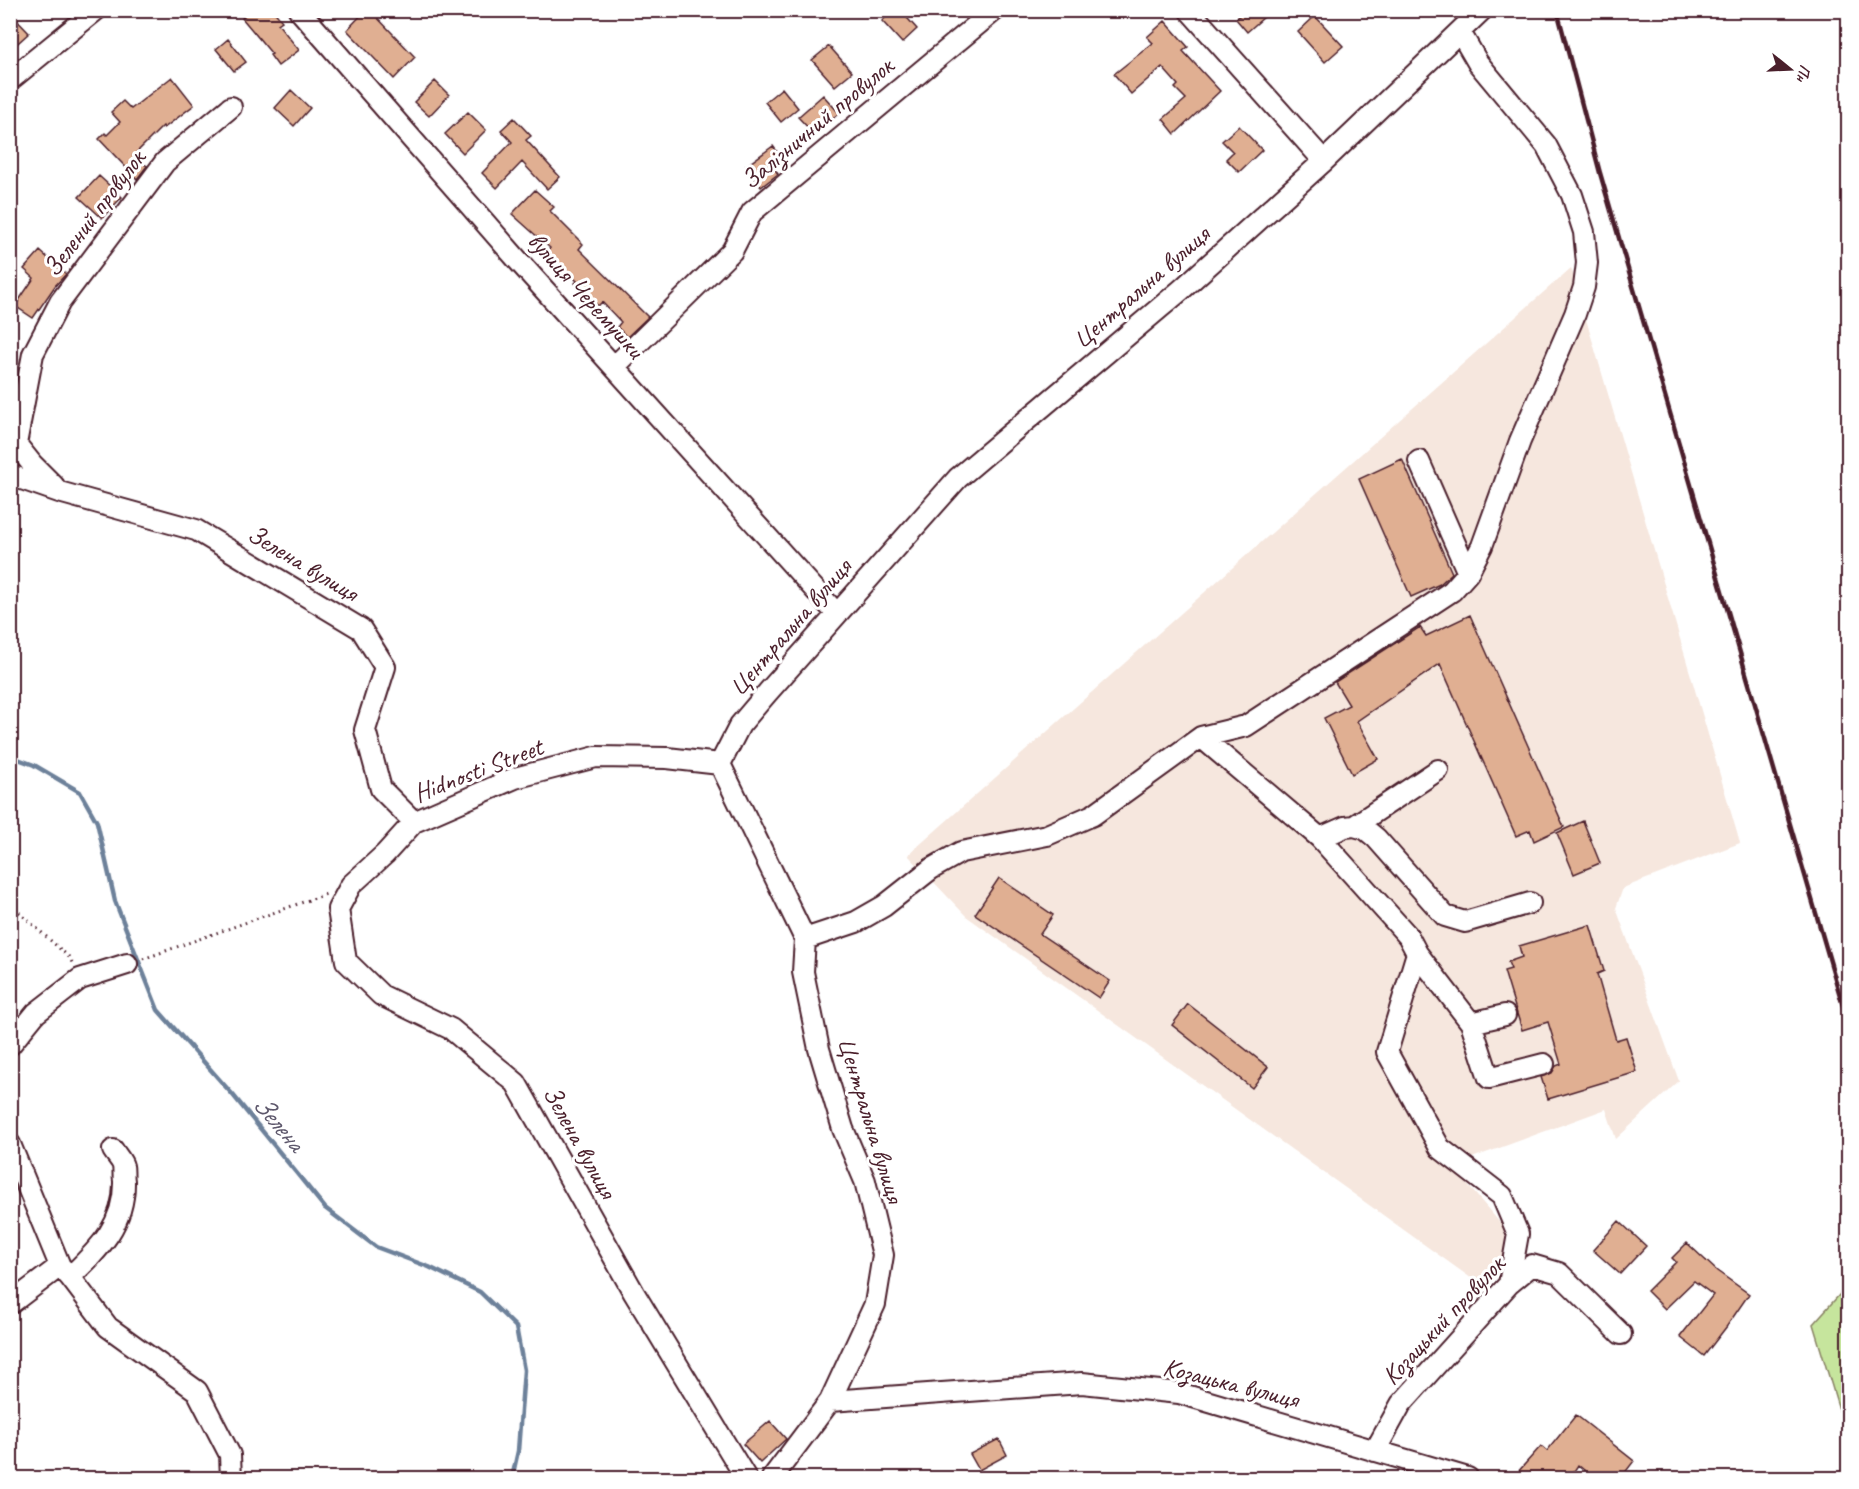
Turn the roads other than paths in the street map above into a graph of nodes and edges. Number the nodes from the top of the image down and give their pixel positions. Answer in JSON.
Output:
{"nodes":[{"id":1,"x":96,"y":10,"type":"edge"},
{"id":2,"x":299,"y":10,"type":"edge"},
{"id":3,"x":995,"y":10,"type":"edge"},
{"id":4,"x":1189,"y":10,"type":"edge"},
{"id":5,"x":1482,"y":10,"type":"edge"},
{"id":6,"x":1460,"y":32,"type":"junction"},
{"id":7,"x":10,"y":80,"type":"edge"},
{"id":8,"x":231,"y":107,"type":"dead end"},
{"id":9,"x":1324,"y":161,"type":"junction"},
{"id":10,"x":614,"y":367,"type":"junction"},
{"id":11,"x":13,"y":446,"type":"edge"},
{"id":12,"x":1419,"y":461,"type":"dead end"},
{"id":13,"x":10,"y":475,"type":"edge"},
{"id":14,"x":59,"y":492,"type":"junction"},
{"id":15,"x":1468,"y":573,"type":"junction"},
{"id":16,"x":836,"y":613,"type":"junction"},
{"id":17,"x":1202,"y":737,"type":"junction"},
{"id":18,"x":720,"y":764,"type":"junction"},
{"id":19,"x":1438,"y":770,"type":"dead end"},
{"id":20,"x":414,"y":822,"type":"junction"},
{"id":21,"x":1354,"y":826,"type":"junction"},
{"id":22,"x":1320,"y":838,"type":"junction"},
{"id":23,"x":351,"y":885,"type":"joint"},
{"id":24,"x":1530,"y":903,"type":"dead end"},
{"id":25,"x":805,"y":939,"type":"junction"},
{"id":26,"x":1417,"y":953,"type":"junction"},
{"id":27,"x":128,"y":964,"type":"dead end"},
{"id":28,"x":1505,"y":1015,"type":"dead end"},
{"id":29,"x":1471,"y":1023,"type":"junction"},
{"id":30,"x":10,"y":1045,"type":"edge"},
{"id":31,"x":1544,"y":1064,"type":"dead end"},
{"id":32,"x":10,"y":1144,"type":"edge"},
{"id":33,"x":113,"y":1150,"type":"dead end"},
{"id":34,"x":65,"y":1271,"type":"junction"},
{"id":35,"x":1509,"y":1284,"type":"junction"},
{"id":36,"x":10,"y":1304,"type":"edge"},
{"id":37,"x":1621,"y":1334,"type":"dead end"},
{"id":38,"x":830,"y":1401,"type":"junction"},
{"id":39,"x":1375,"y":1451,"type":"junction"},
{"id":40,"x":231,"y":1479,"type":"edge"},
{"id":41,"x":746,"y":1479,"type":"edge"},
{"id":42,"x":772,"y":1479,"type":"edge"},
{"id":43,"x":1468,"y":1479,"type":"edge"}],
"edges":[{"from":1,"to":7,"type":"street"},
{"from":2,"to":10,"type":"street","name":"вулиця Черемушки"},
{"from":3,"to":10,"type":"street","name":"Залізничний провулок"},
{"from":4,"to":9,"type":"street"},
{"from":5,"to":6,"type":"street","name":"Центральна вулиця"},
{"from":6,"to":9,"type":"street","name":"Центральна вулиця"},
{"from":6,"to":15,"type":"street"},
{"from":8,"to":11,"type":"street","name":"Зелений провулок"},
{"from":9,"to":16,"type":"street","name":"Центральна вулиця"},
{"from":10,"to":16,"type":"street","name":"вулиця Черемушки"},
{"from":11,"to":14,"type":"street","name":"Зелений провулок"},
{"from":12,"to":15,"type":"street"},
{"from":13,"to":14,"type":"street","name":"Зелена вулиця"},
{"from":14,"to":20,"type":"street","name":"Зелена вулиця"},
{"from":15,"to":17,"type":"street"},
{"from":16,"to":18,"type":"street","name":"Центральна вулиця"},
{"from":17,"to":22,"type":"street"},
{"from":17,"to":25,"type":"street"},
{"from":18,"to":20,"type":"street","name":"Hidnosti Street"},
{"from":18,"to":25,"type":"street","name":"Центральна вулиця"},
{"from":19,"to":21,"type":"street"},
{"from":20,"to":23,"type":"street","name":"Hidnosti Street"},
{"from":21,"to":22,"type":"street"},
{"from":21,"to":24,"type":"street"},
{"from":22,"to":26,"type":"street"},
{"from":23,"to":41,"type":"street","name":"Зелена вулиця"},
{"from":25,"to":38,"type":"street","name":"Центральна вулиця"},
{"from":26,"to":29,"type":"street"},
{"from":26,"to":35,"type":"street"},
{"from":27,"to":30,"type":"street"},
{"from":28,"to":29,"type":"street"},
{"from":29,"to":31,"type":"street"},
{"from":32,"to":34,"type":"street"},
{"from":33,"to":34,"type":"street"},
{"from":34,"to":36,"type":"street"},
{"from":34,"to":40,"type":"street"},
{"from":35,"to":37,"type":"street","name":"Козацький провулок"},
{"from":35,"to":39,"type":"street","name":"Козацький провулок"},
{"from":38,"to":39,"type":"street","name":"Козацька вулиця"},
{"from":38,"to":42,"type":"street","name":"Центральна вулиця"},
{"from":39,"to":43,"type":"street","name":"Козацька вулиця"}]}
